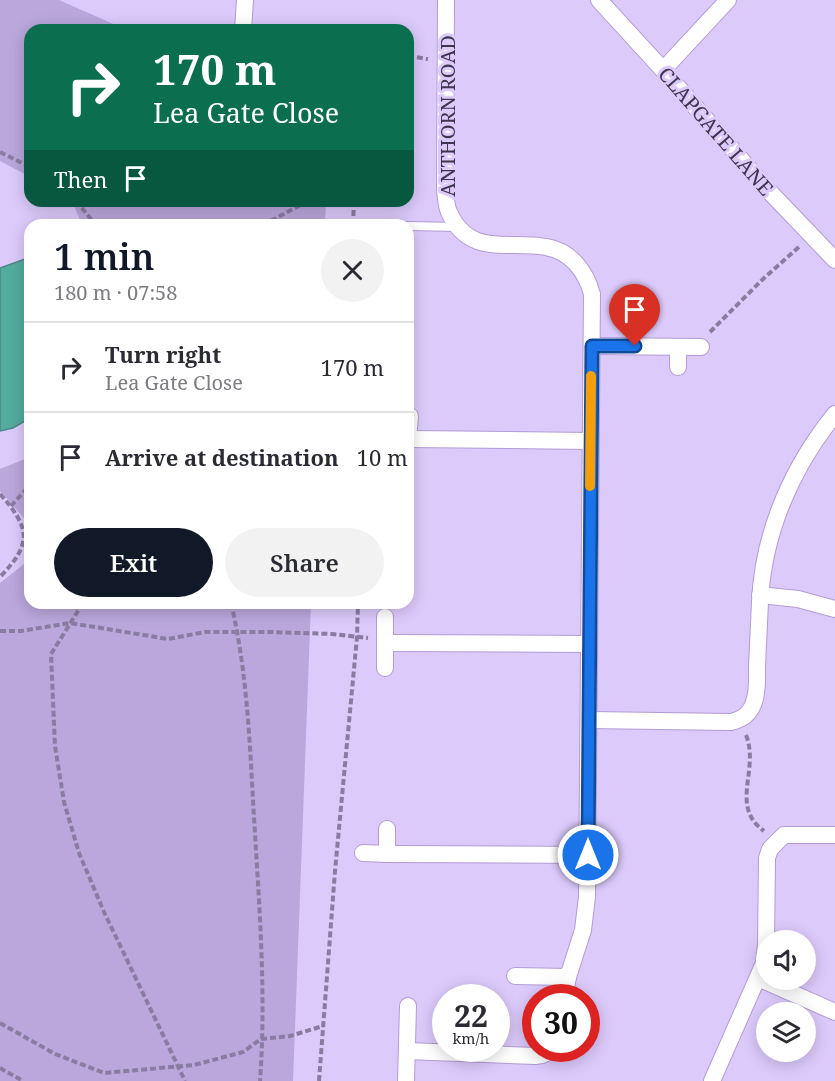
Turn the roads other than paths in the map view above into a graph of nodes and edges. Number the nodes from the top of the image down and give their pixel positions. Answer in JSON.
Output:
{"nodes":[{"id":1,"x":245,"y":0,"type":"edge"},
{"id":2,"x":446,"y":0,"type":"edge"},
{"id":3,"x":598,"y":0,"type":"edge"},
{"id":4,"x":728,"y":0,"type":"edge"},
{"id":5,"x":243,"y":24,"type":"edge"},
{"id":6,"x":663,"y":70,"type":"junction"},
{"id":7,"x":414,"y":226,"type":"edge"},
{"id":8,"x":458,"y":227,"type":"junction"},
{"id":9,"x":835,"y":260,"type":"edge"},
{"id":10,"x":592,"y":346,"type":"junction"},
{"id":11,"x":678,"y":346,"type":"junction"},
{"id":12,"x":699,"y":347,"type":"road end"},
{"id":13,"x":678,"y":367,"type":"dead end"},
{"id":14,"x":835,"y":414,"type":"edge"},
{"id":15,"x":414,"y":439,"type":"edge"},
{"id":16,"x":590,"y":441,"type":"junction"},
{"id":17,"x":760,"y":595,"type":"junction"},
{"id":18,"x":835,"y":609,"type":"edge"},
{"id":19,"x":385,"y":617,"type":"dead end"},
{"id":20,"x":386,"y":643,"type":"junction"},
{"id":21,"x":589,"y":644,"type":"junction"},
{"id":22,"x":385,"y":668,"type":"dead end"},
{"id":23,"x":589,"y":720,"type":"junction"},
{"id":24,"x":387,"y":829,"type":"dead end"},
{"id":25,"x":835,"y":835,"type":"edge"},
{"id":26,"x":363,"y":853,"type":"dead end"},
{"id":27,"x":387,"y":854,"type":"junction"},
{"id":28,"x":588,"y":855,"type":"junction"},
{"id":29,"x":766,"y":930,"type":"edge"},
{"id":30,"x":515,"y":976,"type":"dead end"},
{"id":31,"x":568,"y":977,"type":"junction"},
{"id":32,"x":756,"y":982,"type":"edge"},
{"id":33,"x":567,"y":984,"type":"edge"},
{"id":34,"x":785,"y":990,"type":"edge"},
{"id":35,"x":408,"y":1006,"type":"dead end"},
{"id":36,"x":835,"y":1012,"type":"edge"},
{"id":37,"x":407,"y":1051,"type":"junction"},
{"id":38,"x":522,"y":1055,"type":"edge"},
{"id":39,"x":406,"y":1081,"type":"edge"},
{"id":40,"x":712,"y":1081,"type":"edge"}],
"edges":[{"from":1,"to":5,"type":"street"},
{"from":2,"to":8,"type":"street","name":"ANTHORN ROAD"},
{"from":3,"to":6,"type":"street","name":"CLAPGATE LANE"},
{"from":4,"to":6,"type":"street"},
{"from":6,"to":9,"type":"street","name":"CLAPGATE LANE"},
{"from":7,"to":8,"type":"lane"},
{"from":8,"to":10,"type":"street"},
{"from":10,"to":11,"type":"street"},
{"from":10,"to":16,"type":"street"},
{"from":11,"to":12,"type":"street"},
{"from":11,"to":13,"type":"street"},
{"from":14,"to":17,"type":"street"},
{"from":15,"to":16,"type":"street"},
{"from":16,"to":21,"type":"street"},
{"from":17,"to":18,"type":"street"},
{"from":17,"to":23,"type":"street"},
{"from":19,"to":20,"type":"street"},
{"from":20,"to":21,"type":"street"},
{"from":20,"to":22,"type":"street"},
{"from":21,"to":23,"type":"street"},
{"from":23,"to":28,"type":"street"},
{"from":24,"to":27,"type":"street"},
{"from":25,"to":29,"type":"street"},
{"from":26,"to":27,"type":"street"},
{"from":27,"to":28,"type":"street"},
{"from":28,"to":31,"type":"street"},
{"from":30,"to":31,"type":"street"},
{"from":31,"to":33,"type":"street"},
{"from":32,"to":40,"type":"street"},
{"from":34,"to":36,"type":"street"},
{"from":35,"to":37,"type":"street"},
{"from":37,"to":38,"type":"street"},
{"from":37,"to":39,"type":"street"}]}
